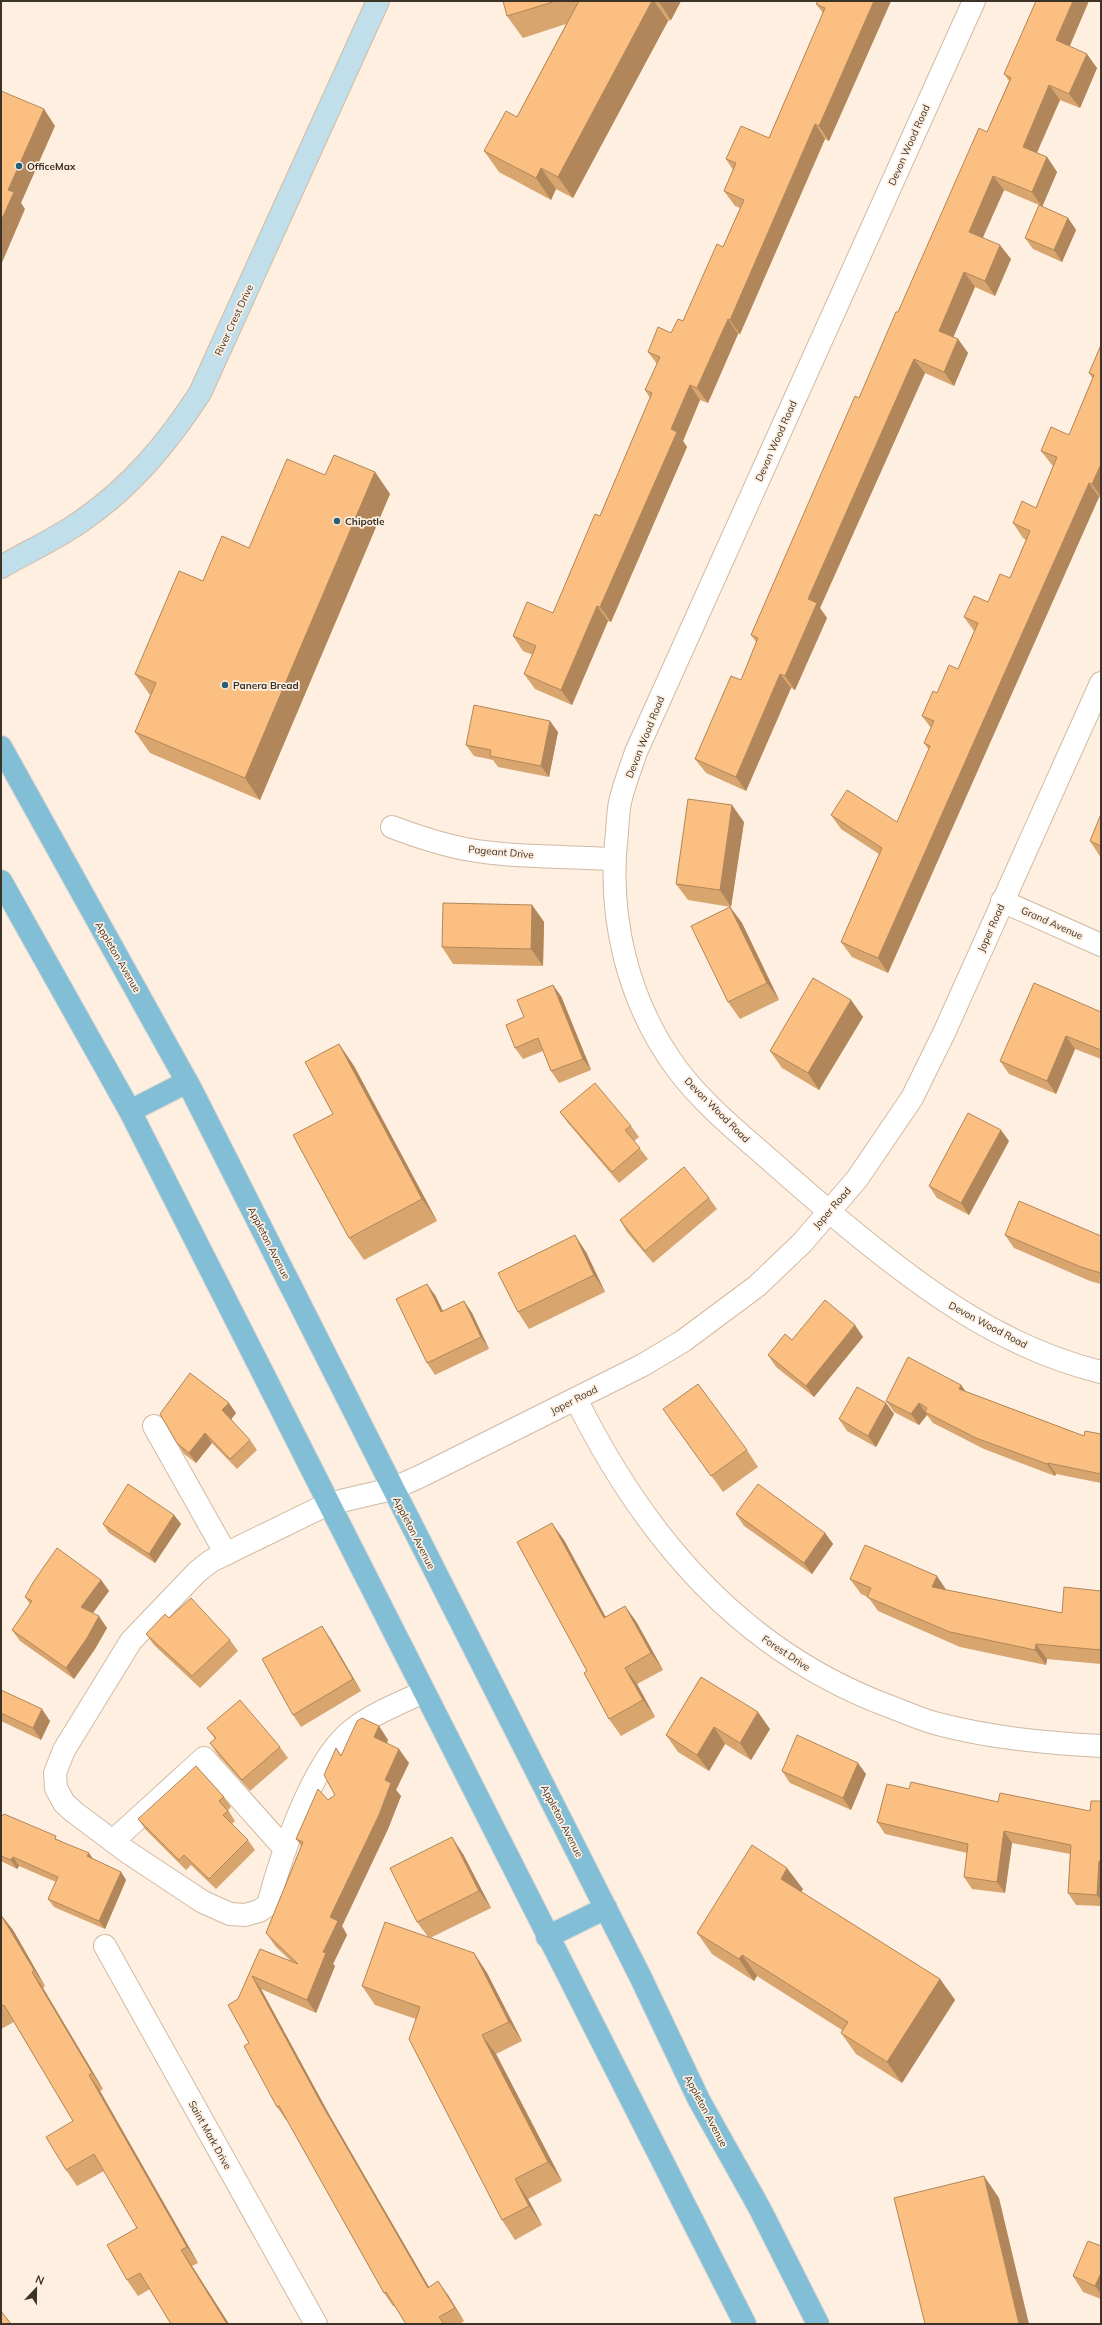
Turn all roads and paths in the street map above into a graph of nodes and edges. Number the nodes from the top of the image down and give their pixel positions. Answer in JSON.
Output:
{"nodes":[{"id":1,"x":378,"y":1,"type":"edge"},
{"id":2,"x":974,"y":1,"type":"edge"},
{"id":3,"x":1,"y":567,"type":"edge"},
{"id":4,"x":1101,"y":683,"type":"edge"},
{"id":5,"x":1,"y":746,"type":"edge"},
{"id":6,"x":392,"y":827,"type":"dead end"},
{"id":7,"x":614,"y":859,"type":"junction"},
{"id":8,"x":1,"y":881,"type":"edge"},
{"id":9,"x":1002,"y":901,"type":"junction"},
{"id":10,"x":1101,"y":945,"type":"edge"},
{"id":11,"x":187,"y":1082,"type":"junction"},
{"id":12,"x":130,"y":1111,"type":"junction"},
{"id":13,"x":829,"y":1212,"type":"junction"},
{"id":14,"x":1101,"y":1372,"type":"edge"},
{"id":15,"x":576,"y":1399,"type":"junction"},
{"id":16,"x":154,"y":1426,"type":"dead end"},
{"id":17,"x":392,"y":1489,"type":"junction"},
{"id":18,"x":328,"y":1504,"type":"junction"},
{"id":19,"x":226,"y":1554,"type":"junction"},
{"id":20,"x":423,"y":1692,"type":"junction"},
{"id":21,"x":1101,"y":1746,"type":"edge"},
{"id":22,"x":113,"y":1841,"type":"junction"},
{"id":23,"x":285,"y":1849,"type":"junction"},
{"id":24,"x":606,"y":1908,"type":"junction"},
{"id":25,"x":547,"y":1937,"type":"junction"},
{"id":26,"x":105,"y":1946,"type":"dead end"},
{"id":27,"x":316,"y":2324,"type":"edge"},
{"id":28,"x":745,"y":2324,"type":"edge"},
{"id":29,"x":818,"y":2324,"type":"edge"}],
"edges":[{"from":1,"to":3,"type":"street","name":"River Crest Drive"},
{"from":2,"to":7,"type":"street","name":"Devon Wood Road"},
{"from":4,"to":9,"type":"street","name":"Joper Road"},
{"from":5,"to":11,"type":"main road","name":"Appleton Avenue"},
{"from":6,"to":7,"type":"street","name":"Pageant Drive"},
{"from":7,"to":13,"type":"street","name":"Devon Wood Road"},
{"from":8,"to":12,"type":"main road"},
{"from":9,"to":10,"type":"street","name":"Grand Avenue"},
{"from":9,"to":13,"type":"street","name":"Joper Road"},
{"from":11,"to":12,"type":"main road"},
{"from":11,"to":17,"type":"main road","name":"Appleton Avenue"},
{"from":12,"to":18,"type":"main road"},
{"from":13,"to":14,"type":"street","name":"Devon Wood Road"},
{"from":13,"to":15,"type":"street","name":"Joper Road"},
{"from":15,"to":17,"type":"street","name":"Joper Road"},
{"from":15,"to":21,"type":"street","name":"Forest Drive"},
{"from":16,"to":19,"type":"street"},
{"from":17,"to":18,"type":"street","name":"Joper Road"},
{"from":17,"to":24,"type":"main road","name":"Appleton Avenue"},
{"from":18,"to":19,"type":"street","name":"Joper Road"},
{"from":18,"to":20,"type":"main road"},
{"from":19,"to":22,"type":"street","name":"Joper Road"},
{"from":20,"to":23,"type":"street","name":"Joper Road"},
{"from":20,"to":25,"type":"main road"},
{"from":22,"to":23,"type":"street","name":"Joper Road"},
{"from":22,"to":23,"type":"street"},
{"from":24,"to":25,"type":"main road"},
{"from":24,"to":29,"type":"main road","name":"Appleton Avenue"},
{"from":25,"to":28,"type":"main road"},
{"from":26,"to":27,"type":"street","name":"Saint Mark Drive"}]}
